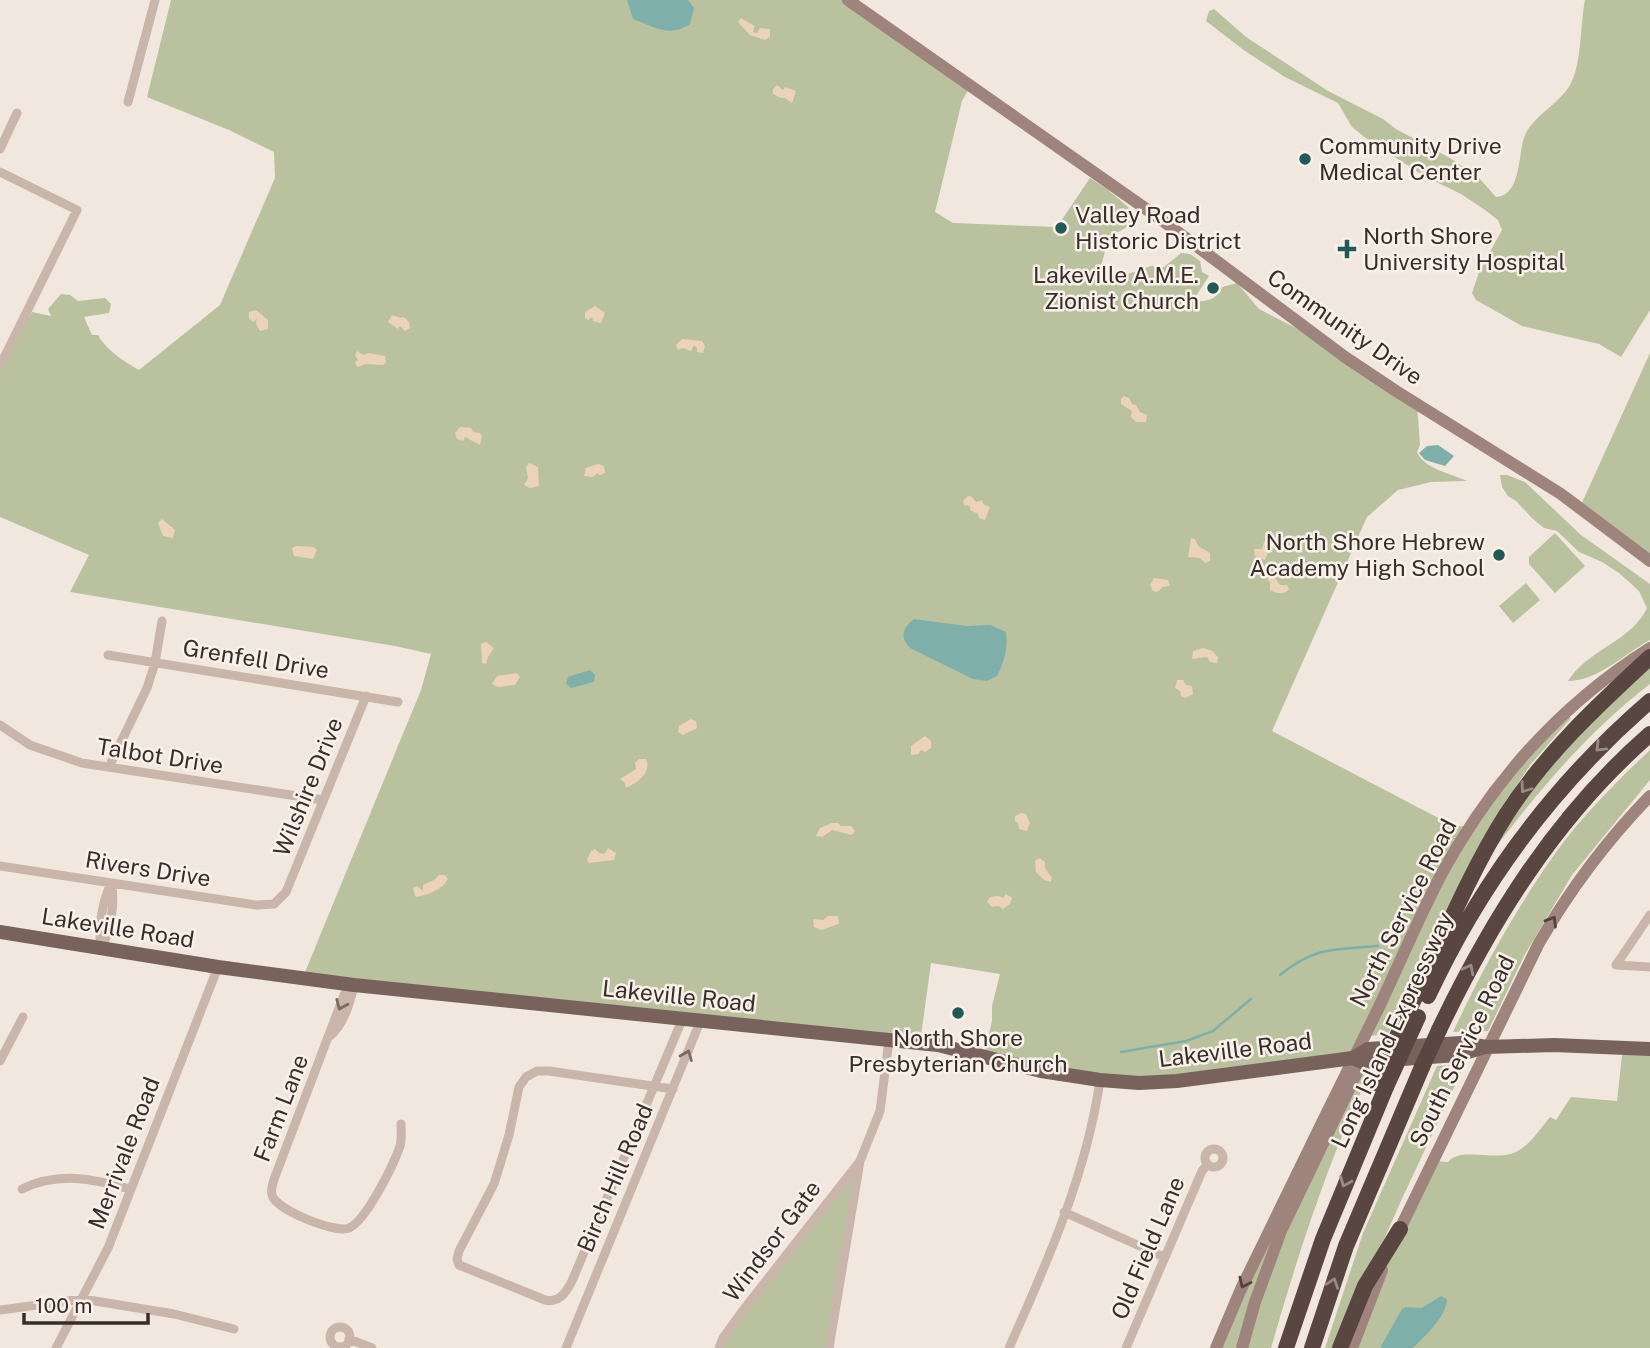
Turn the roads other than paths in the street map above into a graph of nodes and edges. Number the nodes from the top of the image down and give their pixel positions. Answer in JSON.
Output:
{"nodes":[{"id":1,"x":155,"y":0,"type":"edge"},
{"id":2,"x":848,"y":0,"type":"edge"},
{"id":3,"x":128,"y":102,"type":"dead end"},
{"id":4,"x":18,"y":113,"type":"dead end"},
{"id":5,"x":0,"y":149,"type":"edge"},
{"id":6,"x":0,"y":172,"type":"edge"},
{"id":7,"x":0,"y":366,"type":"edge"},
{"id":8,"x":1650,"y":561,"type":"edge"},
{"id":9,"x":162,"y":621,"type":"dead end"},
{"id":10,"x":1650,"y":648,"type":"edge"},
{"id":11,"x":108,"y":655,"type":"dead end"},
{"id":12,"x":1650,"y":657,"type":"edge"},
{"id":13,"x":155,"y":663,"type":"junction"},
{"id":14,"x":366,"y":696,"type":"junction"},
{"id":15,"x":1650,"y":701,"type":"edge"},
{"id":16,"x":398,"y":702,"type":"dead end"},
{"id":17,"x":0,"y":726,"type":"edge"},
{"id":18,"x":1650,"y":734,"type":"edge"},
{"id":19,"x":108,"y":767,"type":"junction"},
{"id":20,"x":1650,"y":796,"type":"edge"},
{"id":21,"x":323,"y":800,"type":"junction"},
{"id":22,"x":0,"y":866,"type":"edge"},
{"id":23,"x":111,"y":884,"type":"junction"},
{"id":24,"x":286,"y":892,"type":"joint"},
{"id":25,"x":1650,"y":915,"type":"edge"},
{"id":26,"x":0,"y":932,"type":"edge"},
{"id":27,"x":101,"y":948,"type":"junction"},
{"id":28,"x":218,"y":967,"type":"junction"},
{"id":29,"x":1650,"y":967,"type":"edge"},
{"id":30,"x":354,"y":985,"type":"junction"},
{"id":31,"x":1413,"y":1015,"type":"junction"},
{"id":32,"x":23,"y":1017,"type":"dead end"},
{"id":33,"x":682,"y":1020,"type":"junction"},
{"id":34,"x":700,"y":1022,"type":"junction"},
{"id":35,"x":889,"y":1040,"type":"junction"},
{"id":36,"x":1487,"y":1047,"type":"junction"},
{"id":37,"x":1650,"y":1049,"type":"edge"},
{"id":38,"x":1361,"y":1056,"type":"junction"},
{"id":39,"x":0,"y":1061,"type":"edge"},
{"id":40,"x":1100,"y":1080,"type":"junction"},
{"id":41,"x":655,"y":1086,"type":"junction"},
{"id":42,"x":673,"y":1088,"type":"junction"},
{"id":43,"x":401,"y":1124,"type":"dead end"},
{"id":44,"x":860,"y":1161,"type":"junction"},
{"id":45,"x":1207,"y":1165,"type":"dead end"},
{"id":46,"x":22,"y":1189,"type":"dead end"},
{"id":47,"x":130,"y":1189,"type":"junction"},
{"id":48,"x":1064,"y":1212,"type":"junction"},
{"id":49,"x":1400,"y":1229,"type":"junction"},
{"id":50,"x":1164,"y":1257,"type":"junction"},
{"id":51,"x":83,"y":1299,"type":"junction"},
{"id":52,"x":0,"y":1310,"type":"edge"},
{"id":53,"x":234,"y":1329,"type":"dead end"},
{"id":54,"x":349,"y":1339,"type":"dead end"},
{"id":55,"x":56,"y":1348,"type":"edge"},
{"id":56,"x":372,"y":1348,"type":"edge"},
{"id":57,"x":566,"y":1348,"type":"edge"},
{"id":58,"x":719,"y":1348,"type":"edge"},
{"id":59,"x":829,"y":1348,"type":"edge"},
{"id":60,"x":1009,"y":1348,"type":"edge"},
{"id":61,"x":1126,"y":1348,"type":"edge"},
{"id":62,"x":1218,"y":1348,"type":"edge"},
{"id":63,"x":1242,"y":1348,"type":"edge"},
{"id":64,"x":1286,"y":1348,"type":"edge"},
{"id":65,"x":1312,"y":1348,"type":"edge"},
{"id":66,"x":1340,"y":1348,"type":"edge"},
{"id":67,"x":1352,"y":1348,"type":"edge"}],
"edges":[{"from":1,"to":3,"type":"street"},
{"from":2,"to":8,"type":"main road","name":"Community Drive"},
{"from":4,"to":5,"type":"street"},
{"from":6,"to":7,"type":"street"},
{"from":9,"to":13,"type":"street"},
{"from":10,"to":38,"type":"main road","name":"North Service Road"},
{"from":11,"to":13,"type":"street","name":"Grenfell Drive"},
{"from":12,"to":31,"type":"highway","one_way":true},
{"from":13,"to":14,"type":"street","name":"Grenfell Drive"},
{"from":13,"to":19,"type":"street"},
{"from":14,"to":16,"type":"street","name":"Grenfell Drive"},
{"from":14,"to":21,"type":"street","name":"Wilshire Drive"},
{"from":15,"to":31,"type":"highway","name":"Long Island Expressway","one_way":true},
{"from":17,"to":19,"type":"street","name":"Talbot Drive"},
{"from":65,"to":18,"type":"highway","name":"Long Island Expressway","one_way":true,"bridge":true},
{"from":19,"to":21,"type":"street","name":"Talbot Drive"},
{"from":36,"to":20,"type":"main road","name":"South Service Road","one_way":true},
{"from":21,"to":24,"type":"street","name":"Wilshire Drive"},
{"from":22,"to":23,"type":"street","name":"Rivers Drive"},
{"from":23,"to":24,"type":"street","name":"Rivers Drive"},
{"from":23,"to":27,"type":"street"},
{"from":25,"to":29,"type":"street"},
{"from":26,"to":27,"type":"main road","name":"Lakeville Road"},
{"from":27,"to":28,"type":"main road","name":"Lakeville Road"},
{"from":28,"to":30,"type":"main road","name":"Lakeville Road"},
{"from":28,"to":47,"type":"street","name":"Merrivale Road"},
{"from":30,"to":33,"type":"main road","name":"Lakeville Road"},
{"from":30,"to":43,"type":"street","name":"Farm Lane"},
{"from":31,"to":64,"type":"highway","name":"Long Island Expressway","one_way":true,"bridge":true},
{"from":32,"to":39,"type":"street"},
{"from":33,"to":34,"type":"main road","name":"Lakeville Road"},
{"from":33,"to":41,"type":"street"},
{"from":34,"to":35,"type":"main road","name":"Lakeville Road"},
{"from":42,"to":34,"type":"street","name":"Birch Hill Road","one_way":true},
{"from":35,"to":40,"type":"main road","name":"Lakeville Road"},
{"from":35,"to":44,"type":"street","name":"Windsor Gate"},
{"from":36,"to":37,"type":"main road","name":"Lakeville Road"},
{"from":36,"to":38,"type":"main road","name":"Lakeville Road"},
{"from":36,"to":49,"type":"main road","name":"South Service Road"},
{"from":38,"to":40,"type":"main road","name":"Lakeville Road"},
{"from":38,"to":62,"type":"main road","one_way":true},
{"from":38,"to":63,"type":"main road"},
{"from":40,"to":48,"type":"street"},
{"from":41,"to":41,"type":"street"},
{"from":41,"to":42,"type":"street"},
{"from":42,"to":57,"type":"street","name":"Birch Hill Road"},
{"from":44,"to":58,"type":"street","name":"Windsor Gate"},
{"from":44,"to":59,"type":"street","name":"Windsor Gate"},
{"from":45,"to":50,"type":"street","name":"Old Field Lane"},
{"from":46,"to":47,"type":"street"},
{"from":47,"to":51,"type":"street","name":"Merrivale Road"},
{"from":48,"to":50,"type":"street"},
{"from":48,"to":60,"type":"street"},
{"from":49,"to":66,"type":"highway"},
{"from":49,"to":67,"type":"main road","name":"South Service Road"},
{"from":50,"to":61,"type":"street","name":"Old Field Lane"},
{"from":51,"to":52,"type":"street"},
{"from":51,"to":53,"type":"street"},
{"from":51,"to":55,"type":"street","name":"Merrivale Road"},
{"from":54,"to":56,"type":"street"}]}
